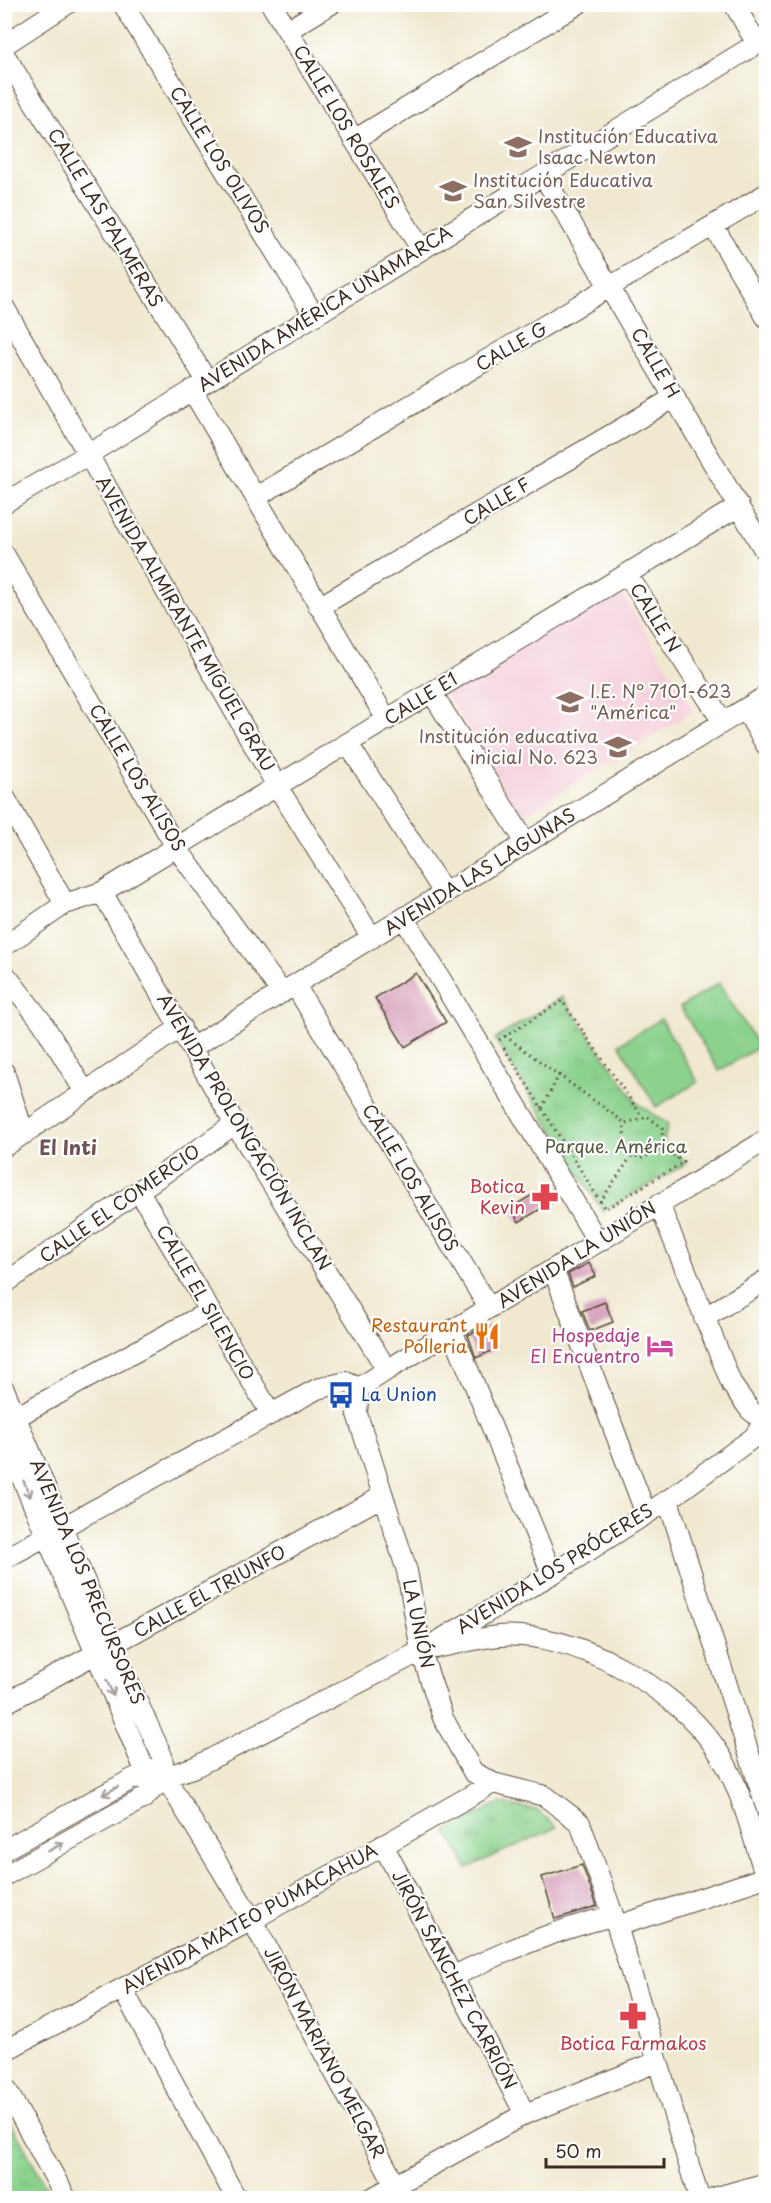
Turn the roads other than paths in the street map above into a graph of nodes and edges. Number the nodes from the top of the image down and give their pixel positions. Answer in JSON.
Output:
{"nodes":[{"id":1,"x":67,"y":4,"type":"edge"},
{"id":2,"x":123,"y":4,"type":"edge"},
{"id":3,"x":271,"y":4,"type":"edge"},
{"id":4,"x":331,"y":4,"type":"edge"},
{"id":5,"x":578,"y":4,"type":"edge"},
{"id":6,"x":734,"y":4,"type":"edge"},
{"id":7,"x":288,"y":30,"type":"junction"},
{"id":8,"x":762,"y":41,"type":"edge"},
{"id":9,"x":4,"y":45,"type":"edge"},
{"id":10,"x":4,"y":54,"type":"edge"},
{"id":11,"x":354,"y":140,"type":"junction"},
{"id":12,"x":543,"y":175,"type":"junction"},
{"id":13,"x":766,"y":194,"type":"edge"},
{"id":14,"x":714,"y":227,"type":"junction"},
{"id":15,"x":421,"y":249,"type":"junction"},
{"id":16,"x":611,"y":288,"type":"junction"},
{"id":17,"x":4,"y":307,"type":"edge"},
{"id":18,"x":314,"y":315,"type":"junction"},
{"id":19,"x":766,"y":317,"type":"edge"},
{"id":20,"x":200,"y":386,"type":"junction"},
{"id":21,"x":675,"y":397,"type":"junction"},
{"id":22,"x":89,"y":454,"type":"junction"},
{"id":23,"x":256,"y":497,"type":"junction"},
{"id":24,"x":4,"y":503,"type":"edge"},
{"id":25,"x":739,"y":506,"type":"junction"},
{"id":26,"x":766,"y":553,"type":"edge"},
{"id":27,"x":4,"y":554,"type":"edge"},
{"id":28,"x":627,"y":574,"type":"junction"},
{"id":29,"x":319,"y":607,"type":"junction"},
{"id":30,"x":432,"y":693,"type":"junction"},
{"id":31,"x":766,"y":696,"type":"edge"},
{"id":32,"x":745,"y":709,"type":"junction"},
{"id":33,"x":387,"y":720,"type":"junction"},
{"id":34,"x":723,"y":722,"type":"junction"},
{"id":35,"x":348,"y":744,"type":"junction"},
{"id":36,"x":766,"y":745,"type":"edge"},
{"id":37,"x":277,"y":786,"type":"junction"},
{"id":38,"x":4,"y":796,"type":"edge"},
{"id":39,"x":526,"y":843,"type":"junction"},
{"id":40,"x":176,"y":847,"type":"junction"},
{"id":41,"x":102,"y":892,"type":"junction"},
{"id":42,"x":445,"y":894,"type":"junction"},
{"id":43,"x":65,"y":904,"type":"junction"},
{"id":44,"x":404,"y":918,"type":"junction"},
{"id":45,"x":372,"y":938,"type":"junction"},
{"id":46,"x":4,"y":946,"type":"edge"},
{"id":47,"x":4,"y":973,"type":"edge"},
{"id":48,"x":288,"y":989,"type":"junction"},
{"id":49,"x":181,"y":1027,"type":"junction"},
{"id":50,"x":194,"y":1047,"type":"junction"},
{"id":51,"x":4,"y":1072,"type":"edge"},
{"id":52,"x":85,"y":1092,"type":"junction"},
{"id":53,"x":235,"y":1124,"type":"junction"},
{"id":54,"x":24,"y":1134,"type":"junction"},
{"id":55,"x":766,"y":1140,"type":"edge"},
{"id":56,"x":4,"y":1148,"type":"edge"},
{"id":57,"x":139,"y":1191,"type":"junction"},
{"id":58,"x":659,"y":1204,"type":"junction"},
{"id":59,"x":598,"y":1242,"type":"junction"},
{"id":60,"x":553,"y":1269,"type":"junction"},
{"id":61,"x":766,"y":1280,"type":"edge"},
{"id":62,"x":4,"y":1284,"type":"edge"},
{"id":63,"x":489,"y":1308,"type":"junction"},
{"id":64,"x":210,"y":1311,"type":"junction"},
{"id":65,"x":704,"y":1318,"type":"junction"},
{"id":66,"x":452,"y":1330,"type":"junction"},
{"id":67,"x":387,"y":1370,"type":"junction"},
{"id":68,"x":359,"y":1388,"type":"junction"},
{"id":69,"x":4,"y":1389,"type":"edge"},
{"id":70,"x":271,"y":1414,"type":"junction"},
{"id":71,"x":16,"y":1417,"type":"junction"},
{"id":72,"x":766,"y":1421,"type":"edge"},
{"id":73,"x":4,"y":1435,"type":"edge"},
{"id":74,"x":383,"y":1496,"type":"junction"},
{"id":75,"x":668,"y":1500,"type":"junction"},
{"id":76,"x":646,"y":1514,"type":"junction"},
{"id":77,"x":55,"y":1532,"type":"junction"},
{"id":78,"x":4,"y":1559,"type":"edge"},
{"id":79,"x":552,"y":1574,"type":"junction"},
{"id":80,"x":104,"y":1650,"type":"junction"},
{"id":81,"x":421,"y":1651,"type":"junction"},
{"id":82,"x":4,"y":1704,"type":"edge"},
{"id":83,"x":165,"y":1777,"type":"junction"},
{"id":84,"x":494,"y":1783,"type":"junction"},
{"id":85,"x":766,"y":1807,"type":"edge"},
{"id":86,"x":383,"y":1845,"type":"junction"},
{"id":87,"x":4,"y":1850,"type":"edge"},
{"id":88,"x":4,"y":1876,"type":"edge"},
{"id":89,"x":766,"y":1878,"type":"edge"},
{"id":90,"x":252,"y":1920,"type":"junction"},
{"id":91,"x":614,"y":1921,"type":"junction"},
{"id":92,"x":452,"y":1977,"type":"junction"},
{"id":93,"x":123,"y":1990,"type":"junction"},
{"id":94,"x":4,"y":2051,"type":"edge"},
{"id":95,"x":657,"y":2062,"type":"junction"},
{"id":96,"x":4,"y":2085,"type":"edge"},
{"id":97,"x":525,"y":2114,"type":"junction"},
{"id":98,"x":766,"y":2183,"type":"edge"},
{"id":99,"x":396,"y":2186,"type":"junction"},
{"id":100,"x":66,"y":2199,"type":"edge"},
{"id":101,"x":236,"y":2199,"type":"edge"},
{"id":102,"x":372,"y":2199,"type":"edge"},
{"id":103,"x":699,"y":2199,"type":"edge"},
{"id":104,"x":713,"y":2199,"type":"edge"}],
"edges":[{"from":1,"to":9,"type":"street"},
{"from":2,"to":18,"type":"street","name":"CALLE LOS OLIVOS"},
{"from":3,"to":7,"type":"street","name":"CALLE LOS ROSALES"},
{"from":4,"to":7,"type":"street"},
{"from":5,"to":11,"type":"street"},
{"from":6,"to":8,"type":"street"},
{"from":7,"to":11,"type":"street","name":"CALLE LOS ROSALES"},
{"from":8,"to":12,"type":"street","name":"AVENIDA AMÉRICA UNAMARCA"},
{"from":10,"to":20,"type":"street","name":"CALLE LAS PALMERAS"},
{"from":11,"to":15,"type":"street","name":"CALLE LOS ROSALES"},
{"from":12,"to":15,"type":"street","name":"AVENIDA AMÉRICA UNAMARCA"},
{"from":12,"to":16,"type":"street","name":"CALLE H"},
{"from":13,"to":14,"type":"street","name":"CALLE G"},
{"from":14,"to":16,"type":"street","name":"CALLE G"},
{"from":14,"to":19,"type":"street"},
{"from":15,"to":18,"type":"street","name":"AVENIDA AMÉRICA UNAMARCA"},
{"from":16,"to":21,"type":"street","name":"CALLE H"},
{"from":16,"to":23,"type":"street","name":"CALLE G"},
{"from":17,"to":22,"type":"street","name":"AVENIDA ALMIRANTE MIGUEL GRAU"},
{"from":18,"to":20,"type":"street","name":"AVENIDA AMÉRICA UNAMARCA"},
{"from":20,"to":22,"type":"street","name":"AVENIDA AMÉRICA UNAMARCA"},
{"from":20,"to":23,"type":"street","name":"CALLE LAS PALMERAS"},
{"from":21,"to":25,"type":"street","name":"CALLE H"},
{"from":21,"to":29,"type":"street","name":"CALLE F"},
{"from":22,"to":24,"type":"street","name":"AVENIDA AMÉRICA UNAMARCA"},
{"from":22,"to":37,"type":"street","name":"AVENIDA ALMIRANTE MIGUEL GRAU"},
{"from":23,"to":29,"type":"street","name":"CALLE LAS PALMERAS"},
{"from":25,"to":26,"type":"street","name":"CALLE H"},
{"from":25,"to":28,"type":"street","name":"CALLE E1"},
{"from":27,"to":40,"type":"street","name":"CALLE LOS ALISOS"},
{"from":28,"to":30,"type":"street","name":"CALLE E1"},
{"from":28,"to":34,"type":"street","name":"CALLE N"},
{"from":29,"to":33,"type":"street","name":"CALLE LAS PALMERAS"},
{"from":30,"to":33,"type":"street","name":"CALLE E1"},
{"from":30,"to":39,"type":"street"},
{"from":31,"to":32,"type":"street","name":"AVENIDA LAS LAGUNAS"},
{"from":32,"to":34,"type":"street","name":"AVENIDA LAS LAGUNAS"},
{"from":32,"to":36,"type":"street"},
{"from":33,"to":35,"type":"street","name":"CALLE E1"},
{"from":34,"to":39,"type":"street","name":"AVENIDA LAS LAGUNAS"},
{"from":35,"to":37,"type":"street","name":"CALLE E1"},
{"from":35,"to":42,"type":"street"},
{"from":37,"to":40,"type":"street","name":"CALLE E1"},
{"from":37,"to":45,"type":"street","name":"AVENIDA ALMIRANTE MIGUEL GRAU"},
{"from":38,"to":43,"type":"street"},
{"from":39,"to":42,"type":"street","name":"AVENIDA LAS LAGUNAS"},
{"from":40,"to":41,"type":"street","name":"CALLE E1"},
{"from":40,"to":48,"type":"street","name":"CALLE LOS ALISOS"},
{"from":41,"to":43,"type":"street","name":"CALLE E1"},
{"from":41,"to":49,"type":"street","name":"AVENIDA PROLONGACIÓN INCLAN"},
{"from":42,"to":44,"type":"street","name":"AVENIDA LAS LAGUNAS"},
{"from":43,"to":46,"type":"street","name":"CALLE E1"},
{"from":44,"to":45,"type":"street","name":"AVENIDA LAS LAGUNAS"},
{"from":44,"to":59,"type":"street"},
{"from":45,"to":48,"type":"street","name":"AVENIDA LAS LAGUNAS"},
{"from":47,"to":52,"type":"street"},
{"from":48,"to":50,"type":"street","name":"AVENIDA LAS LAGUNAS"},
{"from":48,"to":63,"type":"street","name":"CALLE LOS ALISOS"},
{"from":49,"to":50,"type":"street","name":"AVENIDA PROLONGACIÓN INCLAN"},
{"from":49,"to":52,"type":"street"},
{"from":50,"to":53,"type":"street","name":"AVENIDA PROLONGACIÓN INCLAN"},
{"from":51,"to":54,"type":"street"},
{"from":52,"to":54,"type":"street"},
{"from":53,"to":57,"type":"street","name":"CALLE EL COMERCIO"},
{"from":53,"to":67,"type":"street","name":"AVENIDA PROLONGACIÓN INCLAN"},
{"from":54,"to":56,"type":"street"},
{"from":55,"to":58,"type":"street","name":"AVENIDA LA UNIÓN"},
{"from":57,"to":62,"type":"street","name":"CALLE EL COMERCIO"},
{"from":57,"to":64,"type":"street","name":"CALLE EL SILENCIO"},
{"from":58,"to":59,"type":"street","name":"AVENIDA LA UNIÓN"},
{"from":58,"to":65,"type":"street"},
{"from":59,"to":60,"type":"street","name":"AVENIDA LA UNIÓN"},
{"from":60,"to":63,"type":"street","name":"AVENIDA LA UNIÓN"},
{"from":60,"to":76,"type":"street"},
{"from":61,"to":65,"type":"street"},
{"from":63,"to":66,"type":"street","name":"AVENIDA LA UNIÓN"},
{"from":64,"to":70,"type":"street","name":"CALLE EL SILENCIO"},
{"from":64,"to":71,"type":"street"},
{"from":65,"to":72,"type":"street"},
{"from":66,"to":67,"type":"street","name":"AVENIDA LA UNIÓN"},
{"from":66,"to":79,"type":"street"},
{"from":67,"to":68,"type":"street"},
{"from":68,"to":70,"type":"street"},
{"from":68,"to":74,"type":"street","name":"LA UNIÓN"},
{"from":69,"to":71,"type":"street","name":"AVENIDA LOS PRECURSORES"},
{"from":70,"to":77,"type":"street"},
{"from":71,"to":77,"type":"street","name":"AVENIDA LOS PRECURSORES"},
{"from":72,"to":75,"type":"street","name":"AVENIDA LOS PRÓCERES"},
{"from":73,"to":77,"type":"street","name":"AVENIDA LOS PRECURSORES","one_way":true},
{"from":74,"to":80,"type":"street","name":"CALLE EL TRIUNFO"},
{"from":74,"to":81,"type":"street","name":"LA UNIÓN"},
{"from":75,"to":76,"type":"street","name":"AVENIDA LOS PRÓCERES"},
{"from":75,"to":85,"type":"street"},
{"from":76,"to":79,"type":"street","name":"AVENIDA LOS PRÓCERES"},
{"from":77,"to":78,"type":"street"},
{"from":77,"to":80,"type":"street","name":"AVENIDA LOS PRECURSORES"},
{"from":79,"to":81,"type":"street","name":"AVENIDA LOS PRÓCERES"},
{"from":80,"to":82,"type":"street","name":"CALLE EL TRIUNFO"},
{"from":80,"to":83,"type":"street","name":"AVENIDA LOS PRECURSORES"},
{"from":81,"to":83,"type":"street","name":"AVENIDA LOS PRÓCERES"},
{"from":81,"to":84,"type":"street","name":"LA UNIÓN"},
{"from":81,"to":89,"type":"street"},
{"from":83,"to":87,"type":"street","name":"AVENIDA LOS PRÓCERES","one_way":true},
{"from":88,"to":83,"type":"street","name":"AVENIDA LOS PRÓCERES","one_way":true},
{"from":83,"to":90,"type":"street","name":"AVENIDA LOS PRECURSORES"},
{"from":84,"to":86,"type":"street","name":"AVENIDA MATEO PUMACAHUA"},
{"from":84,"to":91,"type":"street","name":"LA UNIÓN"},
{"from":86,"to":90,"type":"street","name":"AVENIDA MATEO PUMACAHUA"},
{"from":86,"to":92,"type":"street","name":"JIRÓN SÁNCHEZ CARRIÓN"},
{"from":89,"to":91,"type":"street"},
{"from":90,"to":93,"type":"street","name":"AVENIDA MATEO PUMACAHUA"},
{"from":90,"to":99,"type":"street","name":"JIRÓN MARIANO MELGAR"},
{"from":91,"to":92,"type":"street"},
{"from":91,"to":95,"type":"street"},
{"from":92,"to":97,"type":"street","name":"JIRÓN SÁNCHEZ CARRIÓN"},
{"from":93,"to":94,"type":"street","name":"AVENIDA MATEO PUMACAHUA"},
{"from":93,"to":101,"type":"street"},
{"from":95,"to":97,"type":"street"},
{"from":95,"to":103,"type":"street"},
{"from":96,"to":100,"type":"street"},
{"from":97,"to":99,"type":"street"},
{"from":98,"to":104,"type":"street"},
{"from":99,"to":102,"type":"street"}]}
